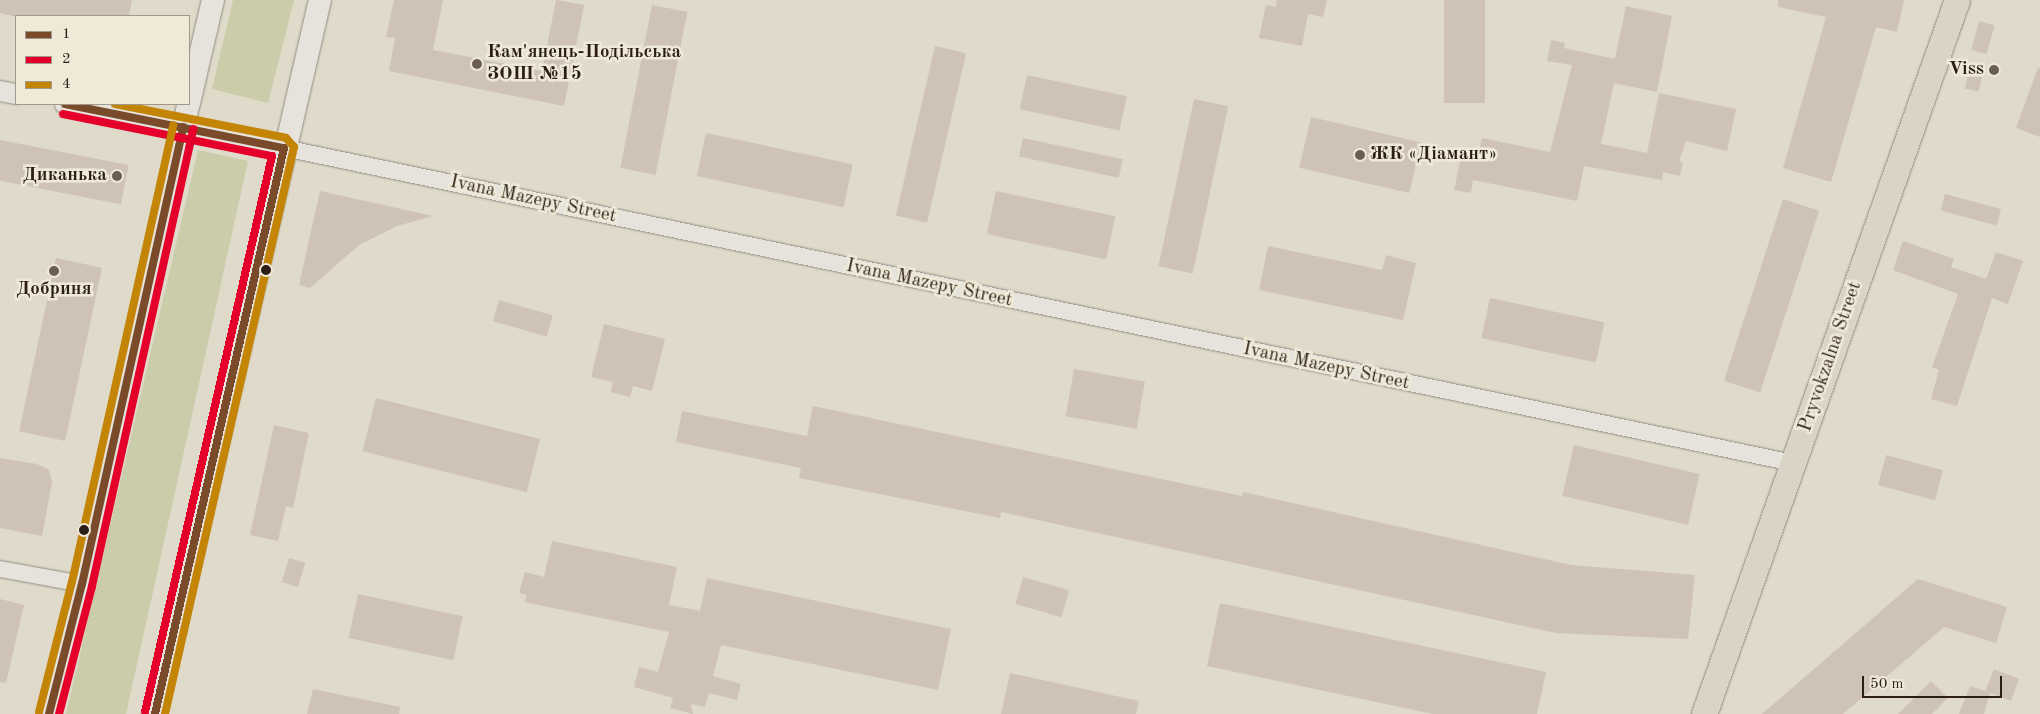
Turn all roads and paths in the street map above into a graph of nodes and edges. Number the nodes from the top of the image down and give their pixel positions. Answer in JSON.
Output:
{"nodes":[{"id":1,"x":213,"y":0,"type":"edge"},
{"id":2,"x":320,"y":0,"type":"edge"},
{"id":3,"x":1956,"y":0,"type":"edge"},
{"id":4,"x":0,"y":91,"type":"edge"},
{"id":5,"x":15,"y":94,"type":"edge"},
{"id":6,"x":190,"y":99,"type":"edge"},
{"id":7,"x":71,"y":105,"type":"edge"},
{"id":8,"x":188,"y":105,"type":"edge"},
{"id":9,"x":183,"y":127,"type":"junction"},
{"id":10,"x":284,"y":148,"type":"junction"},
{"id":11,"x":1793,"y":463,"type":"junction"},
{"id":12,"x":0,"y":569,"type":"edge"},
{"id":13,"x":82,"y":584,"type":"junction"},
{"id":14,"x":49,"y":714,"type":"edge"},
{"id":15,"x":155,"y":714,"type":"edge"},
{"id":16,"x":1704,"y":714,"type":"edge"}],
"edges":[{"from":1,"to":6,"type":"main road"},
{"from":2,"to":10,"type":"main road"},
{"from":3,"to":11,"type":"main road","name":"Pryvokzalna Street"},
{"from":4,"to":5,"type":"street"},
{"from":7,"to":9,"type":"street","name":"Ivana Mazepy Street"},
{"from":8,"to":9,"type":"main road"},
{"from":9,"to":10,"type":"street","name":"Ivana Mazepy Street"},
{"from":9,"to":13,"type":"main road"},
{"from":10,"to":11,"type":"street","name":"Ivana Mazepy Street"},
{"from":10,"to":15,"type":"main road"},
{"from":11,"to":16,"type":"main road","name":"Pryvokzalna Street"},
{"from":12,"to":13,"type":"street"},
{"from":13,"to":14,"type":"main road"}]}
